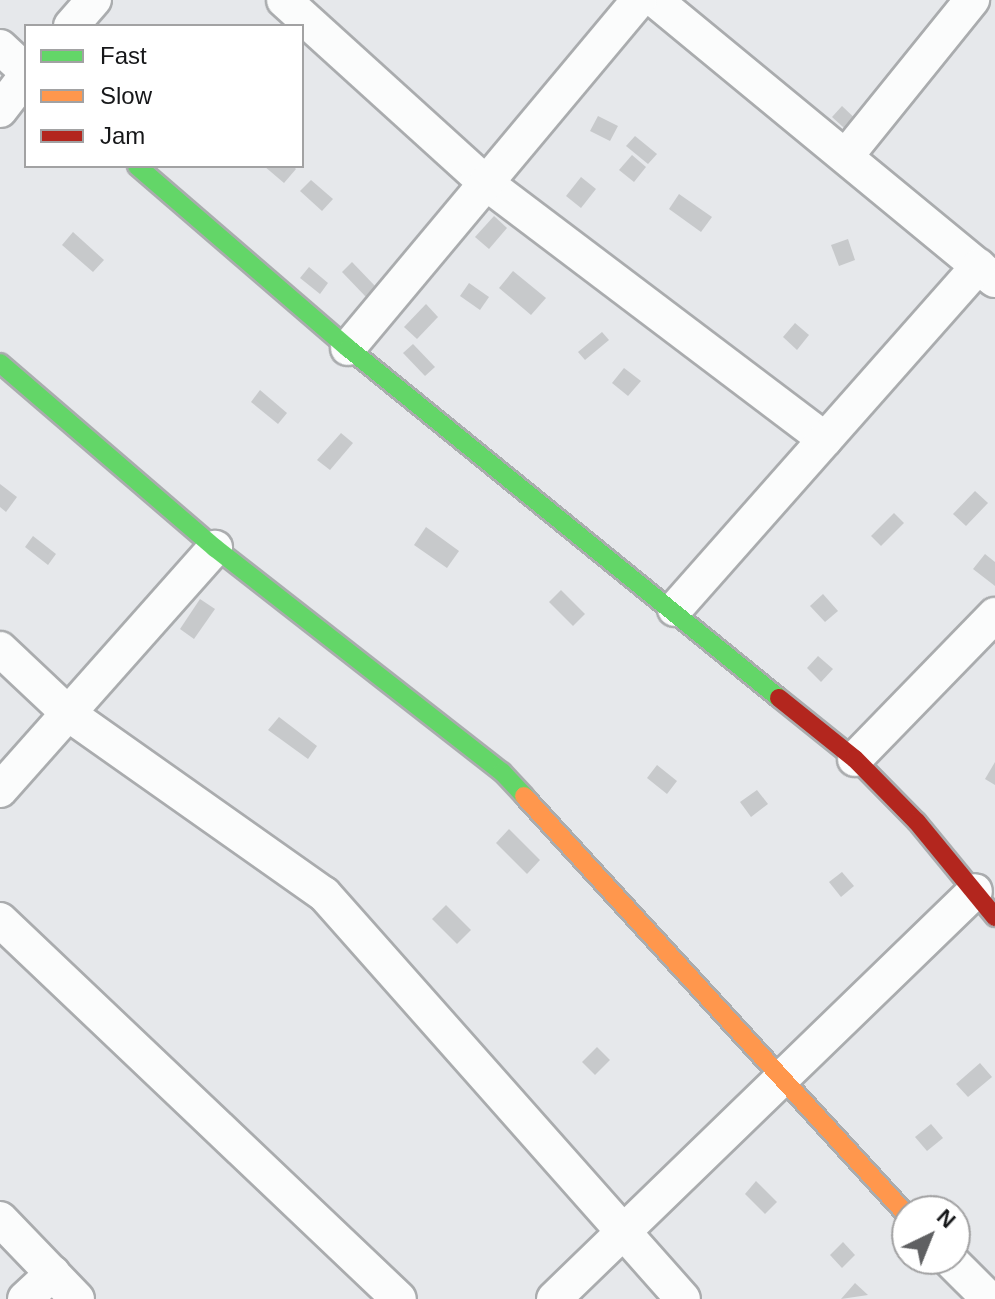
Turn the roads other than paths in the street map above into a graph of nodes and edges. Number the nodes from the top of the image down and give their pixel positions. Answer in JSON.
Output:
{"nodes":[{"id":1,"x":94,"y":0,"type":"edge"},
{"id":2,"x":284,"y":0,"type":"edge"},
{"id":3,"x":639,"y":0,"type":"edge"},
{"id":4,"x":655,"y":0,"type":"edge"},
{"id":5,"x":972,"y":0,"type":"edge"},
{"id":6,"x":73,"y":24,"type":"edge"},
{"id":7,"x":0,"y":47,"type":"edge"},
{"id":8,"x":24,"y":72,"type":"edge"},
{"id":9,"x":24,"y":77,"type":"edge"},
{"id":10,"x":0,"y":110,"type":"edge"},
{"id":11,"x":846,"y":156,"type":"junction"},
{"id":12,"x":139,"y":168,"type":"edge"},
{"id":13,"x":486,"y":183,"type":"junction"},
{"id":14,"x":987,"y":273,"type":"edge"},
{"id":15,"x":348,"y":348,"type":"junction"},
{"id":16,"x":0,"y":363,"type":"edge"},
{"id":17,"x":825,"y":439,"type":"junction"},
{"id":18,"x":215,"y":548,"type":"junction"},
{"id":19,"x":675,"y":609,"type":"junction"},
{"id":20,"x":994,"y":618,"type":"edge"},
{"id":21,"x":0,"y":649,"type":"edge"},
{"id":22,"x":70,"y":715,"type":"junction"},
{"id":23,"x":855,"y":759,"type":"junction"},
{"id":24,"x":0,"y":790,"type":"edge"},
{"id":25,"x":985,"y":904,"type":"edge"},
{"id":26,"x":0,"y":920,"type":"edge"},
{"id":27,"x":782,"y":1075,"type":"junction"},
{"id":28,"x":891,"y":1197,"type":"edge"},
{"id":29,"x":0,"y":1219,"type":"edge"},
{"id":30,"x":621,"y":1231,"type":"junction"},
{"id":31,"x":53,"y":1273,"type":"junction"},
{"id":32,"x":965,"y":1275,"type":"edge"},
{"id":33,"x":385,"y":1294,"type":"edge"},
{"id":34,"x":25,"y":1299,"type":"edge"},
{"id":35,"x":77,"y":1299,"type":"edge"},
{"id":36,"x":554,"y":1299,"type":"edge"},
{"id":37,"x":683,"y":1299,"type":"edge"},
{"id":38,"x":989,"y":1299,"type":"edge"}],
"edges":[{"from":1,"to":6,"type":"street"},
{"from":2,"to":13,"type":"street"},
{"from":3,"to":13,"type":"street"},
{"from":4,"to":11,"type":"street"},
{"from":5,"to":11,"type":"street"},
{"from":7,"to":8,"type":"street"},
{"from":9,"to":10,"type":"street"},
{"from":11,"to":14,"type":"street"},
{"from":12,"to":15,"type":"street"},
{"from":13,"to":15,"type":"street"},
{"from":13,"to":17,"type":"street"},
{"from":14,"to":17,"type":"street"},
{"from":15,"to":19,"type":"street"},
{"from":16,"to":18,"type":"street"},
{"from":17,"to":19,"type":"street"},
{"from":18,"to":22,"type":"street"},
{"from":18,"to":27,"type":"street"},
{"from":19,"to":23,"type":"street"},
{"from":20,"to":23,"type":"street"},
{"from":21,"to":22,"type":"street"},
{"from":22,"to":24,"type":"street"},
{"from":22,"to":30,"type":"street"},
{"from":23,"to":25,"type":"street"},
{"from":25,"to":27,"type":"street"},
{"from":26,"to":33,"type":"street"},
{"from":27,"to":28,"type":"street"},
{"from":27,"to":30,"type":"street"},
{"from":29,"to":31,"type":"street"},
{"from":30,"to":36,"type":"street"},
{"from":30,"to":37,"type":"street"},
{"from":31,"to":34,"type":"street"},
{"from":31,"to":35,"type":"street"},
{"from":32,"to":38,"type":"street"}]}
